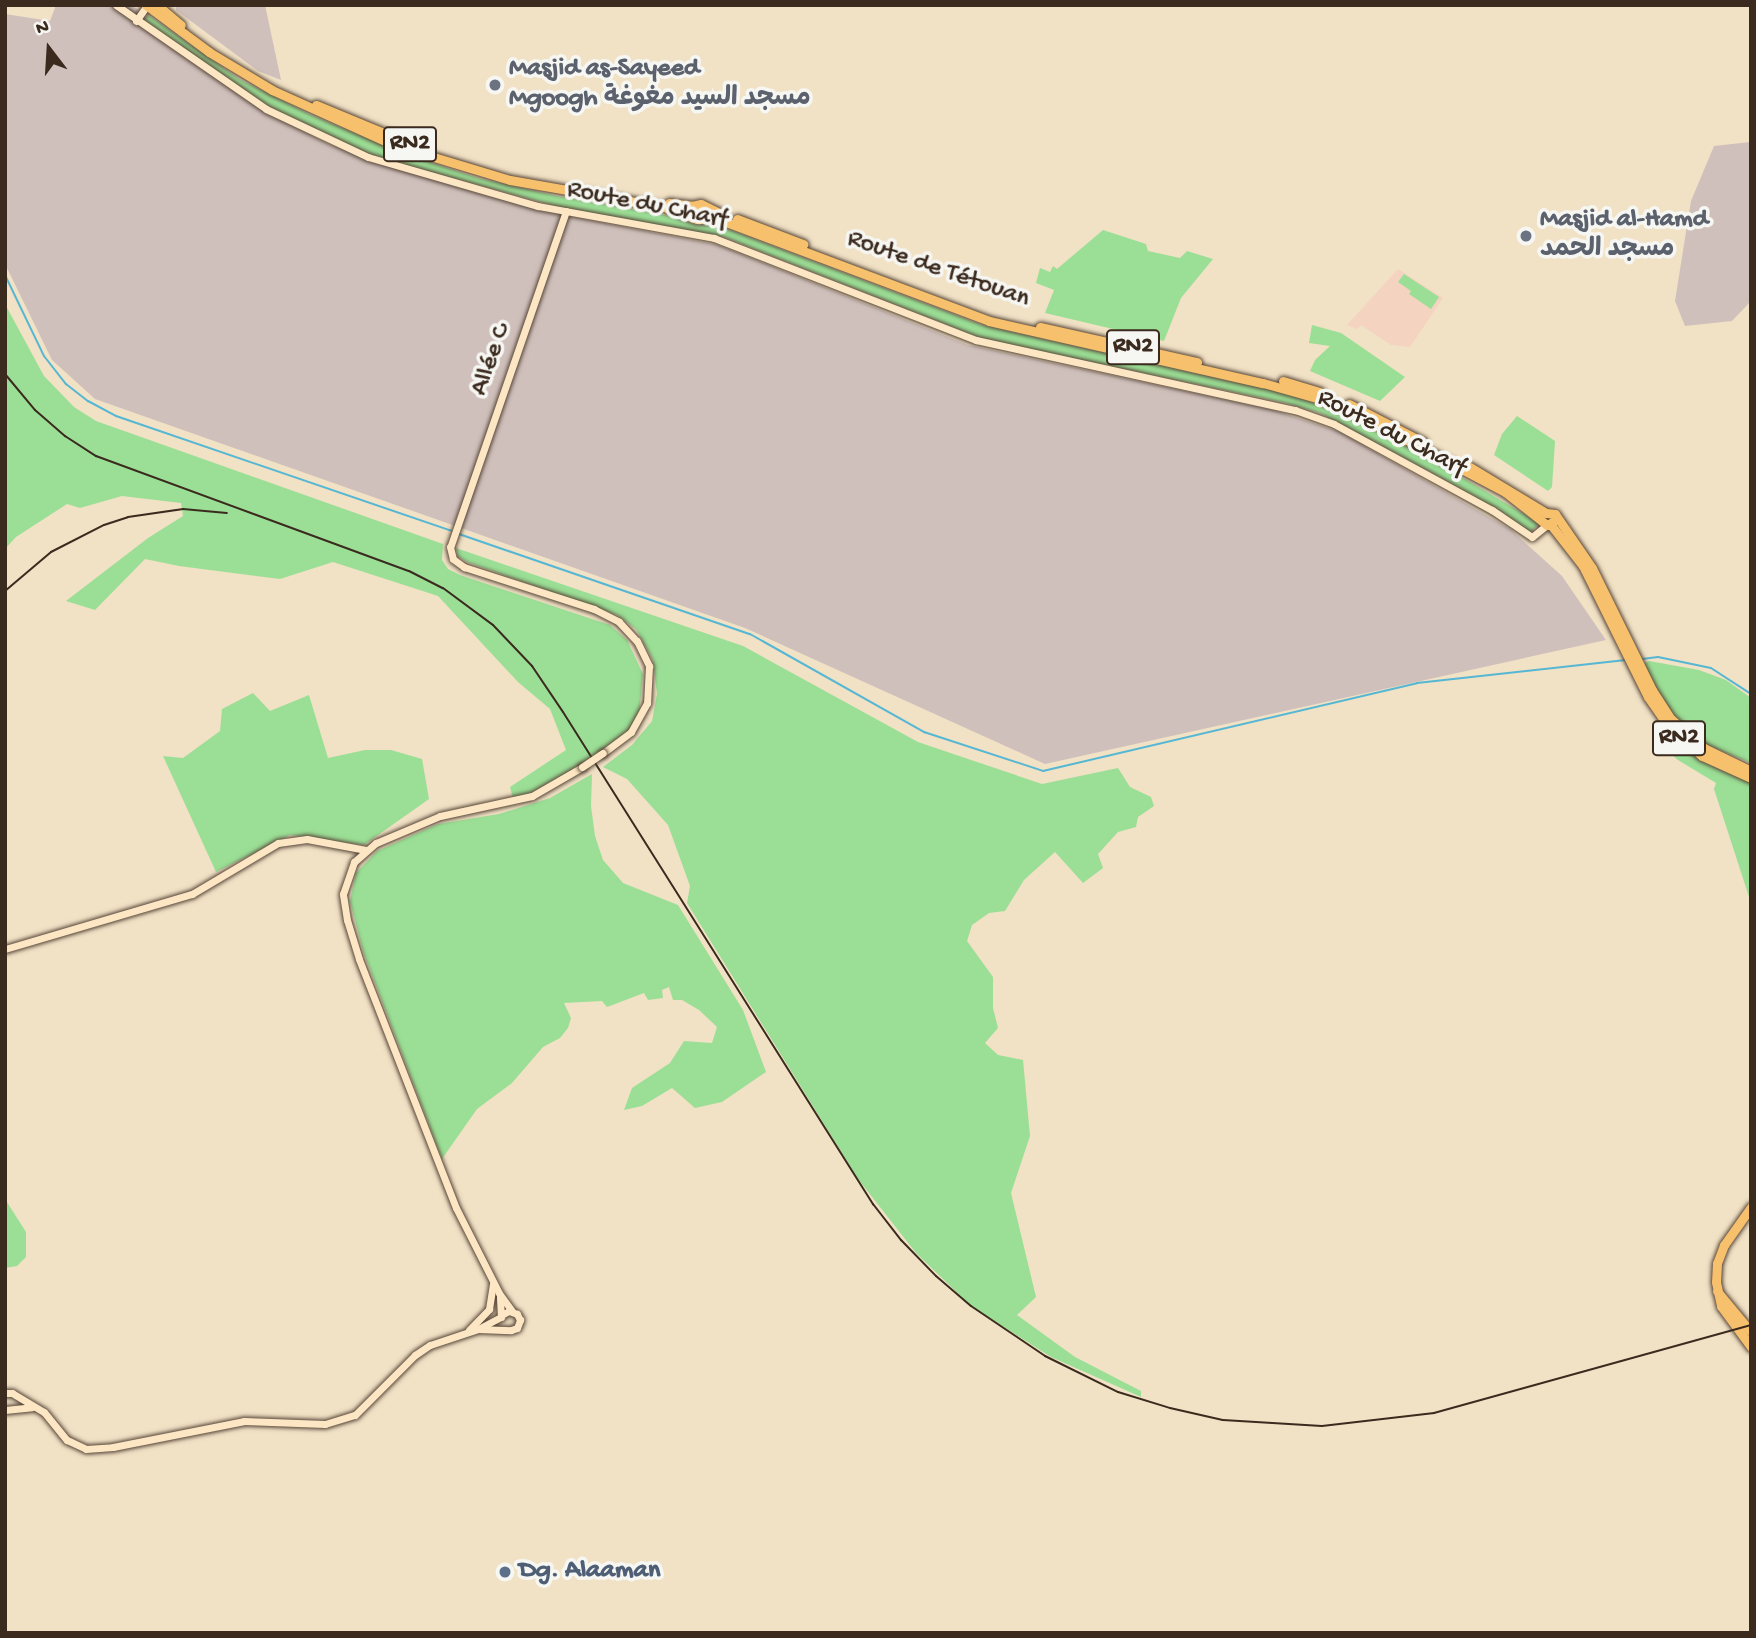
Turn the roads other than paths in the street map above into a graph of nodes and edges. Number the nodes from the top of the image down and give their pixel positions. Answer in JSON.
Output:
{"nodes":[{"id":1,"x":116,"y":5,"type":"edge"},
{"id":2,"x":146,"y":5,"type":"edge"},
{"id":3,"x":157,"y":5,"type":"edge"},
{"id":4,"x":166,"y":10,"type":"edge"},
{"id":5,"x":136,"y":20,"type":"junction"},
{"id":6,"x":566,"y":211,"type":"junction"},
{"id":7,"x":692,"y":211,"type":"junction"},
{"id":8,"x":1548,"y":521,"type":"junction"},
{"id":9,"x":1637,"y":667,"type":"junction"},
{"id":10,"x":1751,"y":771,"type":"edge"},
{"id":11,"x":1751,"y":778,"type":"edge"},
{"id":12,"x":366,"y":850,"type":"junction"},
{"id":13,"x":5,"y":949,"type":"edge"},
{"id":14,"x":1751,"y":1208,"type":"edge"},
{"id":15,"x":493,"y":1280,"type":"junction"},
{"id":16,"x":1717,"y":1291,"type":"junction"},
{"id":17,"x":499,"y":1293,"type":"junction"},
{"id":18,"x":512,"y":1311,"type":"junction"},
{"id":19,"x":502,"y":1316,"type":"junction"},
{"id":20,"x":478,"y":1329,"type":"junction"},
{"id":21,"x":504,"y":1329,"type":"junction"},
{"id":22,"x":467,"y":1331,"type":"junction"},
{"id":23,"x":1751,"y":1332,"type":"edge"},
{"id":24,"x":1751,"y":1347,"type":"edge"},
{"id":25,"x":5,"y":1393,"type":"edge"},
{"id":26,"x":17,"y":1399,"type":"junction"},
{"id":27,"x":33,"y":1407,"type":"junction"},
{"id":28,"x":9,"y":1410,"type":"edge"}],
"edges":[{"from":1,"to":5,"type":"street","name":"Route du Charf"},
{"from":2,"to":5,"type":"street"},
{"from":2,"to":7,"type":"highway","number":"RN2"},
{"from":3,"to":4,"type":"highway","number":"RN2"},
{"from":4,"to":7,"type":"highway","number":"RN2"},
{"from":5,"to":6,"type":"street","name":"Route du Charf"},
{"from":6,"to":8,"type":"street","name":"Route du Charf"},
{"from":6,"to":12,"type":"street","name":"Allée C","bridge":true},
{"from":7,"to":8,"type":"highway","name":"Route de Tétouan","number":"RN2"},
{"from":8,"to":9,"type":"highway","name":"Route de Tétouan","number":"RN2"},
{"from":9,"to":10,"type":"highway","name":"Route de Tétouan","number":"RN2"},
{"from":9,"to":11,"type":"highway","name":"Route de Tétouan","number":"RN2"},
{"from":12,"to":13,"type":"street"},
{"from":12,"to":15,"type":"street"},
{"from":14,"to":16,"type":"highway"},
{"from":15,"to":17,"type":"street"},
{"from":15,"to":22,"type":"street"},
{"from":16,"to":23,"type":"highway"},
{"from":16,"to":24,"type":"highway"},
{"from":17,"to":18,"type":"street"},
{"from":17,"to":19,"type":"street"},
{"from":18,"to":19,"type":"street"},
{"from":18,"to":21,"type":"street"},
{"from":19,"to":20,"type":"street"},
{"from":19,"to":21,"type":"street"},
{"from":20,"to":21,"type":"street"},
{"from":20,"to":22,"type":"street"},
{"from":22,"to":27,"type":"street"},
{"from":25,"to":26,"type":"street"},
{"from":26,"to":27,"type":"street"},
{"from":26,"to":28,"type":"street"},
{"from":27,"to":28,"type":"street"}]}
